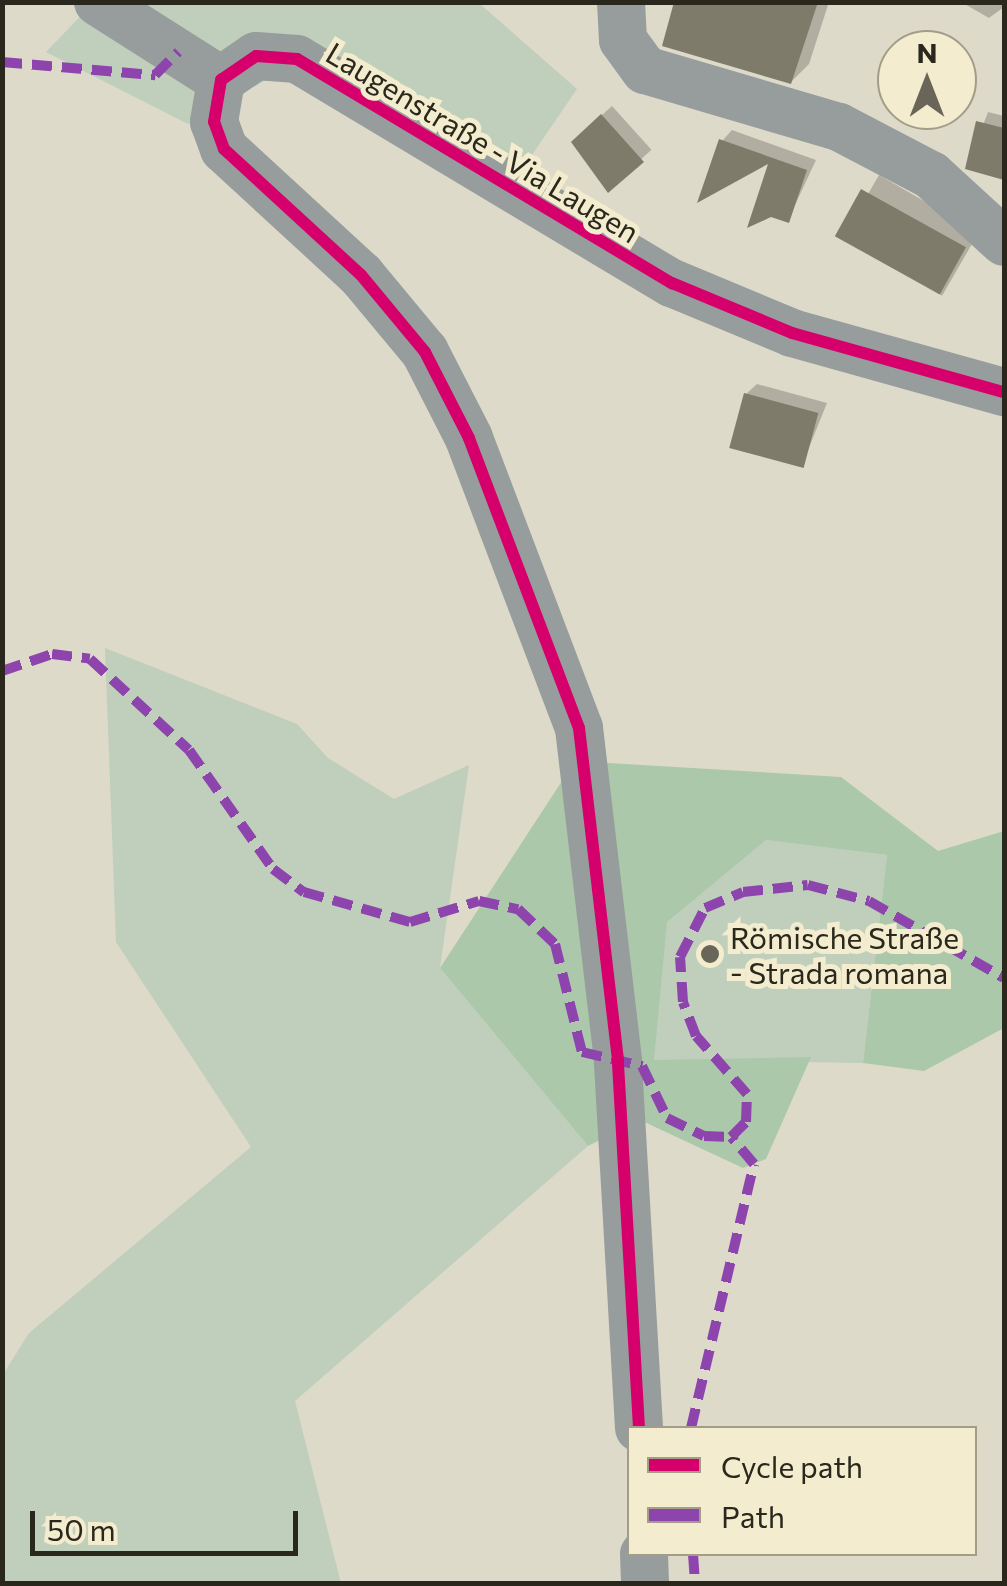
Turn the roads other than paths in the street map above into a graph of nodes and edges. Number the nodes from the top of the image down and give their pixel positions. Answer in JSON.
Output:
{"nodes":[{"id":1,"x":98,"y":2,"type":"edge"},
{"id":2,"x":621,"y":2,"type":"edge"},
{"id":3,"x":222,"y":80,"type":"junction"},
{"id":4,"x":1004,"y":242,"type":"edge"},
{"id":5,"x":1003,"y":386,"type":"edge"},
{"id":6,"x":639,"y":1426,"type":"edge"},
{"id":7,"x":644,"y":1556,"type":"edge"},
{"id":8,"x":645,"y":1584,"type":"edge"}],
"edges":[{"from":1,"to":3,"type":"street"},
{"from":2,"to":4,"type":"street"},
{"from":3,"to":5,"type":"street","name":"Laugenstraße - Via Laugen"},
{"from":3,"to":6,"type":"street"},
{"from":7,"to":8,"type":"street"}]}
